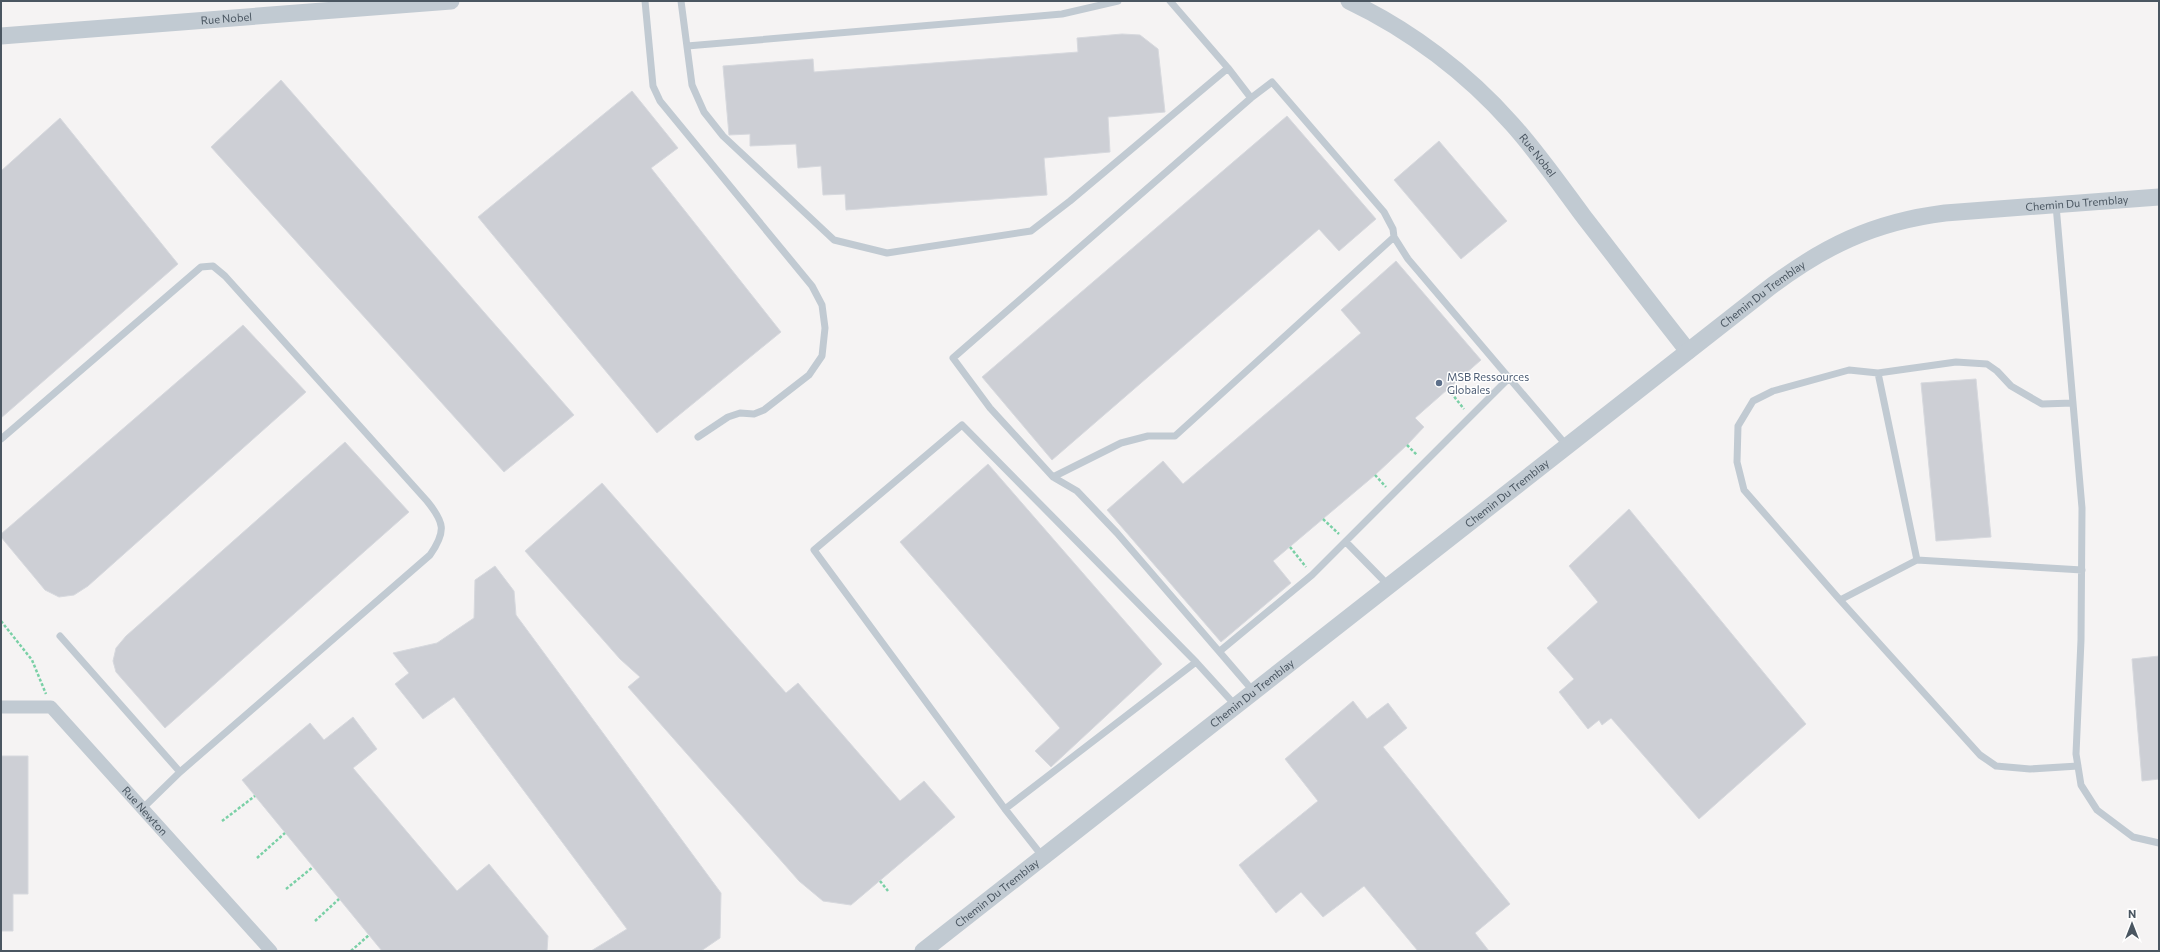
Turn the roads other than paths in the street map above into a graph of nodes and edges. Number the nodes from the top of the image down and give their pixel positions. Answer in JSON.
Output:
{"nodes":[{"id":1,"x":451,"y":1,"type":"edge"},
{"id":2,"x":645,"y":1,"type":"edge"},
{"id":3,"x":681,"y":1,"type":"edge"},
{"id":4,"x":1118,"y":1,"type":"edge"},
{"id":5,"x":1170,"y":1,"type":"edge"},
{"id":6,"x":1349,"y":1,"type":"edge"},
{"id":7,"x":1,"y":36,"type":"edge"},
{"id":8,"x":687,"y":46,"type":"junction"},
{"id":9,"x":1228,"y":68,"type":"junction"},
{"id":10,"x":1251,"y":98,"type":"junction"},
{"id":11,"x":2159,"y":197,"type":"edge"},
{"id":12,"x":2056,"y":205,"type":"junction"},
{"id":13,"x":1394,"y":237,"type":"junction"},
{"id":14,"x":1688,"y":351,"type":"junction"},
{"id":15,"x":1878,"y":373,"type":"junction"},
{"id":16,"x":1510,"y":377,"type":"junction"},
{"id":17,"x":2073,"y":403,"type":"junction"},
{"id":18,"x":698,"y":437,"type":"dead end"},
{"id":19,"x":1,"y":439,"type":"edge"},
{"id":20,"x":1567,"y":446,"type":"junction"},
{"id":21,"x":1053,"y":477,"type":"junction"},
{"id":22,"x":1346,"y":542,"type":"junction"},
{"id":23,"x":1917,"y":560,"type":"junction"},
{"id":24,"x":2082,"y":570,"type":"junction"},
{"id":25,"x":1389,"y":586,"type":"junction"},
{"id":26,"x":1840,"y":600,"type":"junction"},
{"id":27,"x":60,"y":636,"type":"dead end"},
{"id":28,"x":1220,"y":652,"type":"junction"},
{"id":29,"x":1196,"y":662,"type":"junction"},
{"id":30,"x":1254,"y":692,"type":"junction"},
{"id":31,"x":1236,"y":706,"type":"junction"},
{"id":32,"x":1,"y":707,"type":"edge"},
{"id":33,"x":2078,"y":766,"type":"junction"},
{"id":34,"x":180,"y":772,"type":"junction"},
{"id":35,"x":142,"y":809,"type":"junction"},
{"id":36,"x":1005,"y":809,"type":"junction"},
{"id":37,"x":2159,"y":843,"type":"edge"},
{"id":38,"x":1043,"y":857,"type":"junction"},
{"id":39,"x":271,"y":951,"type":"edge"},
{"id":40,"x":923,"y":951,"type":"edge"}],
"edges":[{"from":1,"to":7,"type":"street","name":"Rue Nobel"},
{"from":2,"to":18,"type":"lane"},
{"from":3,"to":8,"type":"lane"},
{"from":4,"to":8,"type":"lane"},
{"from":5,"to":9,"type":"lane"},
{"from":6,"to":14,"type":"street","name":"Rue Nobel"},
{"from":8,"to":9,"type":"lane"},
{"from":9,"to":10,"type":"lane"},
{"from":10,"to":13,"type":"lane"},
{"from":10,"to":21,"type":"lane"},
{"from":11,"to":12,"type":"street","name":"Chemin Du Tremblay"},
{"from":12,"to":14,"type":"street","name":"Chemin Du Tremblay"},
{"from":12,"to":17,"type":"lane"},
{"from":13,"to":16,"type":"lane"},
{"from":13,"to":21,"type":"lane"},
{"from":14,"to":20,"type":"street","name":"Chemin Du Tremblay"},
{"from":15,"to":17,"type":"lane"},
{"from":15,"to":23,"type":"lane"},
{"from":15,"to":26,"type":"lane"},
{"from":16,"to":20,"type":"lane"},
{"from":16,"to":22,"type":"lane"},
{"from":17,"to":24,"type":"lane"},
{"from":19,"to":34,"type":"lane"},
{"from":20,"to":25,"type":"street","name":"Chemin Du Tremblay"},
{"from":21,"to":28,"type":"lane"},
{"from":22,"to":25,"type":"lane"},
{"from":22,"to":28,"type":"lane"},
{"from":23,"to":24,"type":"lane"},
{"from":23,"to":26,"type":"lane"},
{"from":24,"to":33,"type":"lane"},
{"from":25,"to":30,"type":"street","name":"Chemin Du Tremblay"},
{"from":26,"to":33,"type":"lane"},
{"from":27,"to":34,"type":"lane"},
{"from":28,"to":30,"type":"lane"},
{"from":29,"to":31,"type":"lane"},
{"from":29,"to":36,"type":"lane"},
{"from":29,"to":36,"type":"lane"},
{"from":30,"to":31,"type":"street","name":"Chemin Du Tremblay"},
{"from":31,"to":38,"type":"street","name":"Chemin Du Tremblay"},
{"from":32,"to":35,"type":"street","name":"Rue Newton"},
{"from":33,"to":37,"type":"lane"},
{"from":34,"to":35,"type":"lane"},
{"from":35,"to":39,"type":"street","name":"Rue Newton"},
{"from":36,"to":38,"type":"lane"},
{"from":38,"to":40,"type":"street","name":"Chemin Du Tremblay"}]}
